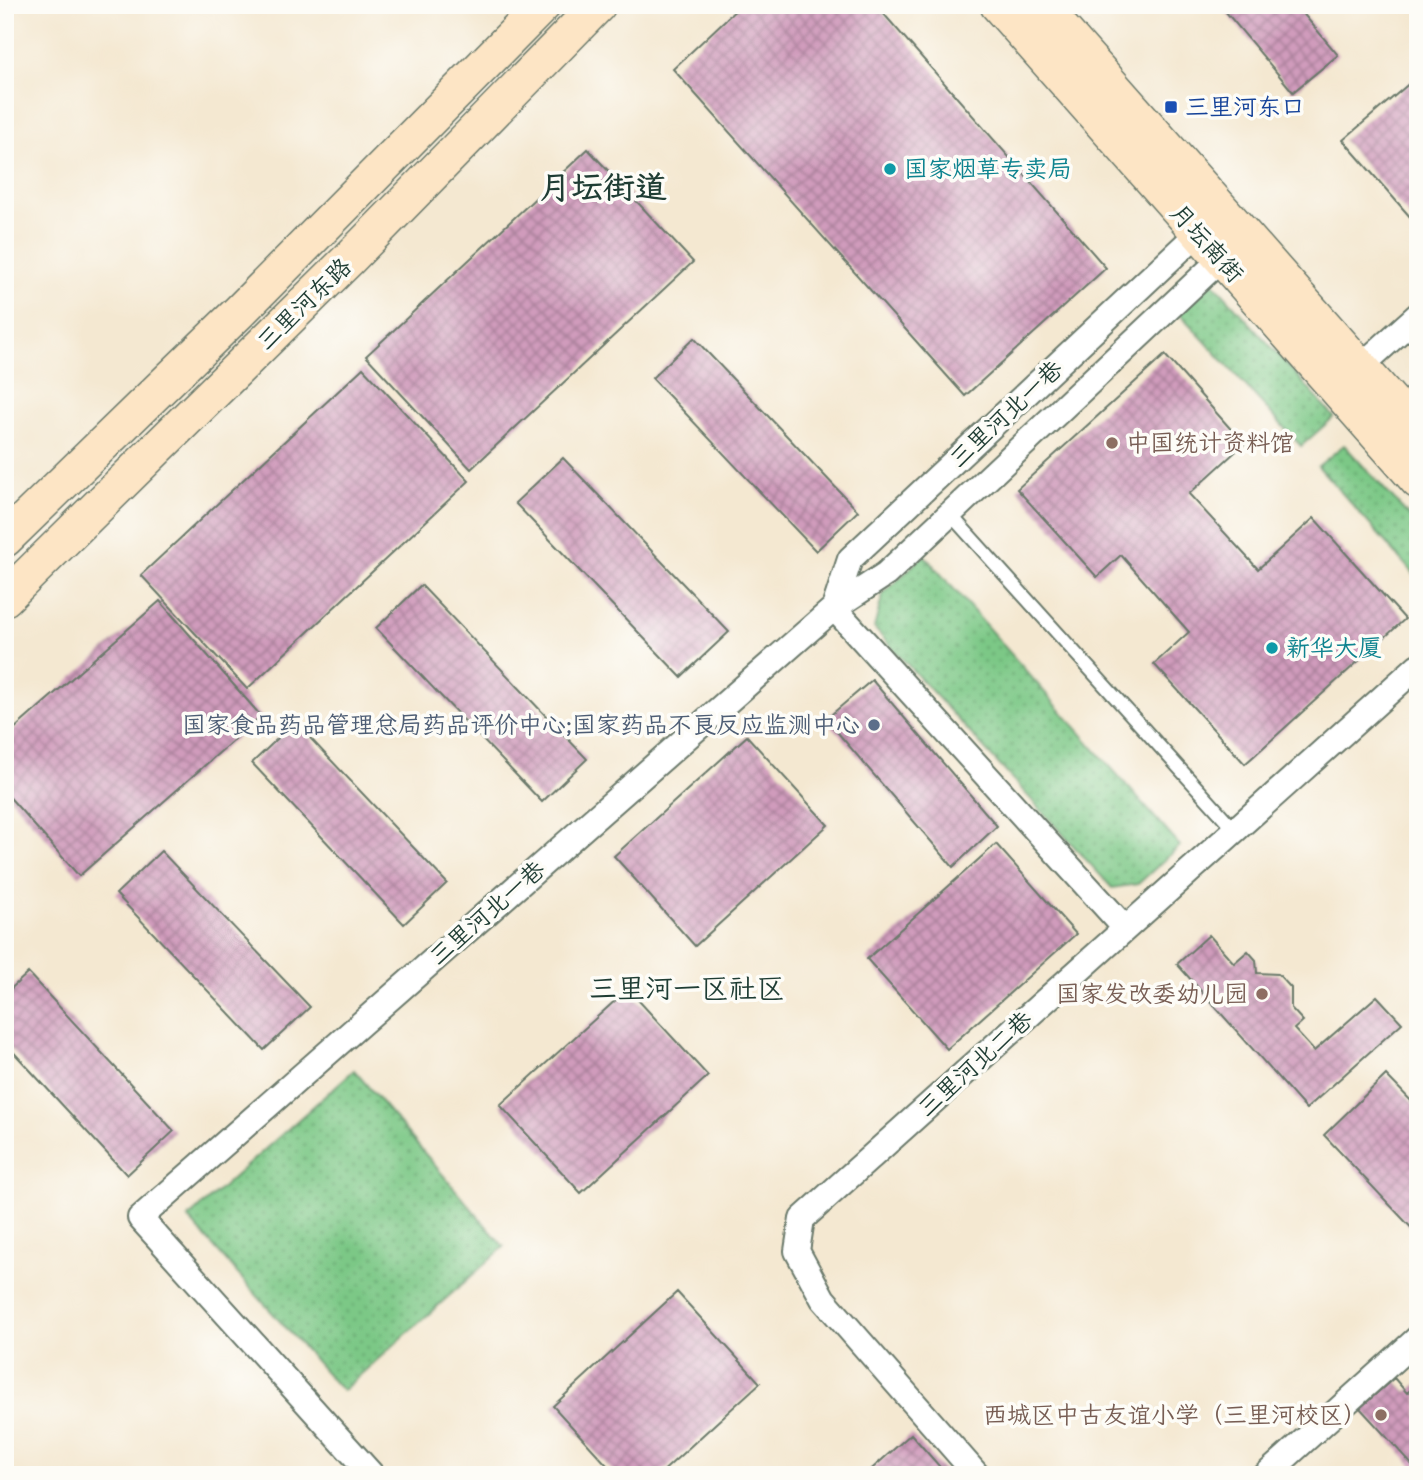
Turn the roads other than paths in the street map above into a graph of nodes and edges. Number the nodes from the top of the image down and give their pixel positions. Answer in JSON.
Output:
{"nodes":[{"id":1,"x":543,"y":5,"type":"edge"},
{"id":2,"x":598,"y":5,"type":"edge"},
{"id":3,"x":998,"y":5,"type":"edge"},
{"id":4,"x":1041,"y":5,"type":"edge"},
{"id":5,"x":1198,"y":233,"type":"junction"},
{"id":6,"x":1221,"y":259,"type":"junction"},
{"id":7,"x":1418,"y":315,"type":"edge"},
{"id":8,"x":1348,"y":378,"type":"junction"},
{"id":9,"x":1418,"y":432,"type":"edge"},
{"id":10,"x":1418,"y":481,"type":"edge"},
{"id":11,"x":950,"y":514,"type":"junction"},
{"id":12,"x":5,"y":539,"type":"edge"},
{"id":13,"x":5,"y":598,"type":"edge"},
{"id":14,"x":834,"y":607,"type":"junction"},
{"id":15,"x":1418,"y":666,"type":"edge"},
{"id":16,"x":1235,"y":830,"type":"junction"},
{"id":17,"x":1125,"y":928,"type":"junction"},
{"id":18,"x":1418,"y":1338,"type":"edge"},
{"id":19,"x":372,"y":1475,"type":"edge"},
{"id":20,"x":978,"y":1475,"type":"edge"},
{"id":21,"x":1265,"y":1475,"type":"edge"}],
"edges":[{"from":1,"to":12,"type":"main road","name":"三里河东路"},
{"from":2,"to":13,"type":"main road","name":"三里河东路"},
{"from":3,"to":5,"type":"main road","name":"月坛南街"},
{"from":4,"to":8,"type":"main road","name":"月坛南街"},
{"from":5,"to":6,"type":"main road","name":"月坛南街"},
{"from":5,"to":14,"type":"street","name":"三里河北一巷"},
{"from":6,"to":8,"type":"main road","name":"月坛南街"},
{"from":6,"to":11,"type":"street","name":"三里河北一巷"},
{"from":7,"to":8,"type":"street"},
{"from":8,"to":9,"type":"main road","name":"月坛南街"},
{"from":8,"to":10,"type":"main road","name":"月坛南街"},
{"from":11,"to":14,"type":"street","name":"三里河北一巷"},
{"from":11,"to":16,"type":"lane"},
{"from":14,"to":17,"type":"street"},
{"from":14,"to":19,"type":"street","name":"三里河北一巷"},
{"from":15,"to":16,"type":"street","name":"三里河北二巷"},
{"from":16,"to":17,"type":"street","name":"三里河北二巷"},
{"from":17,"to":20,"type":"street","name":"三里河北二巷"},
{"from":18,"to":21,"type":"street"}]}
